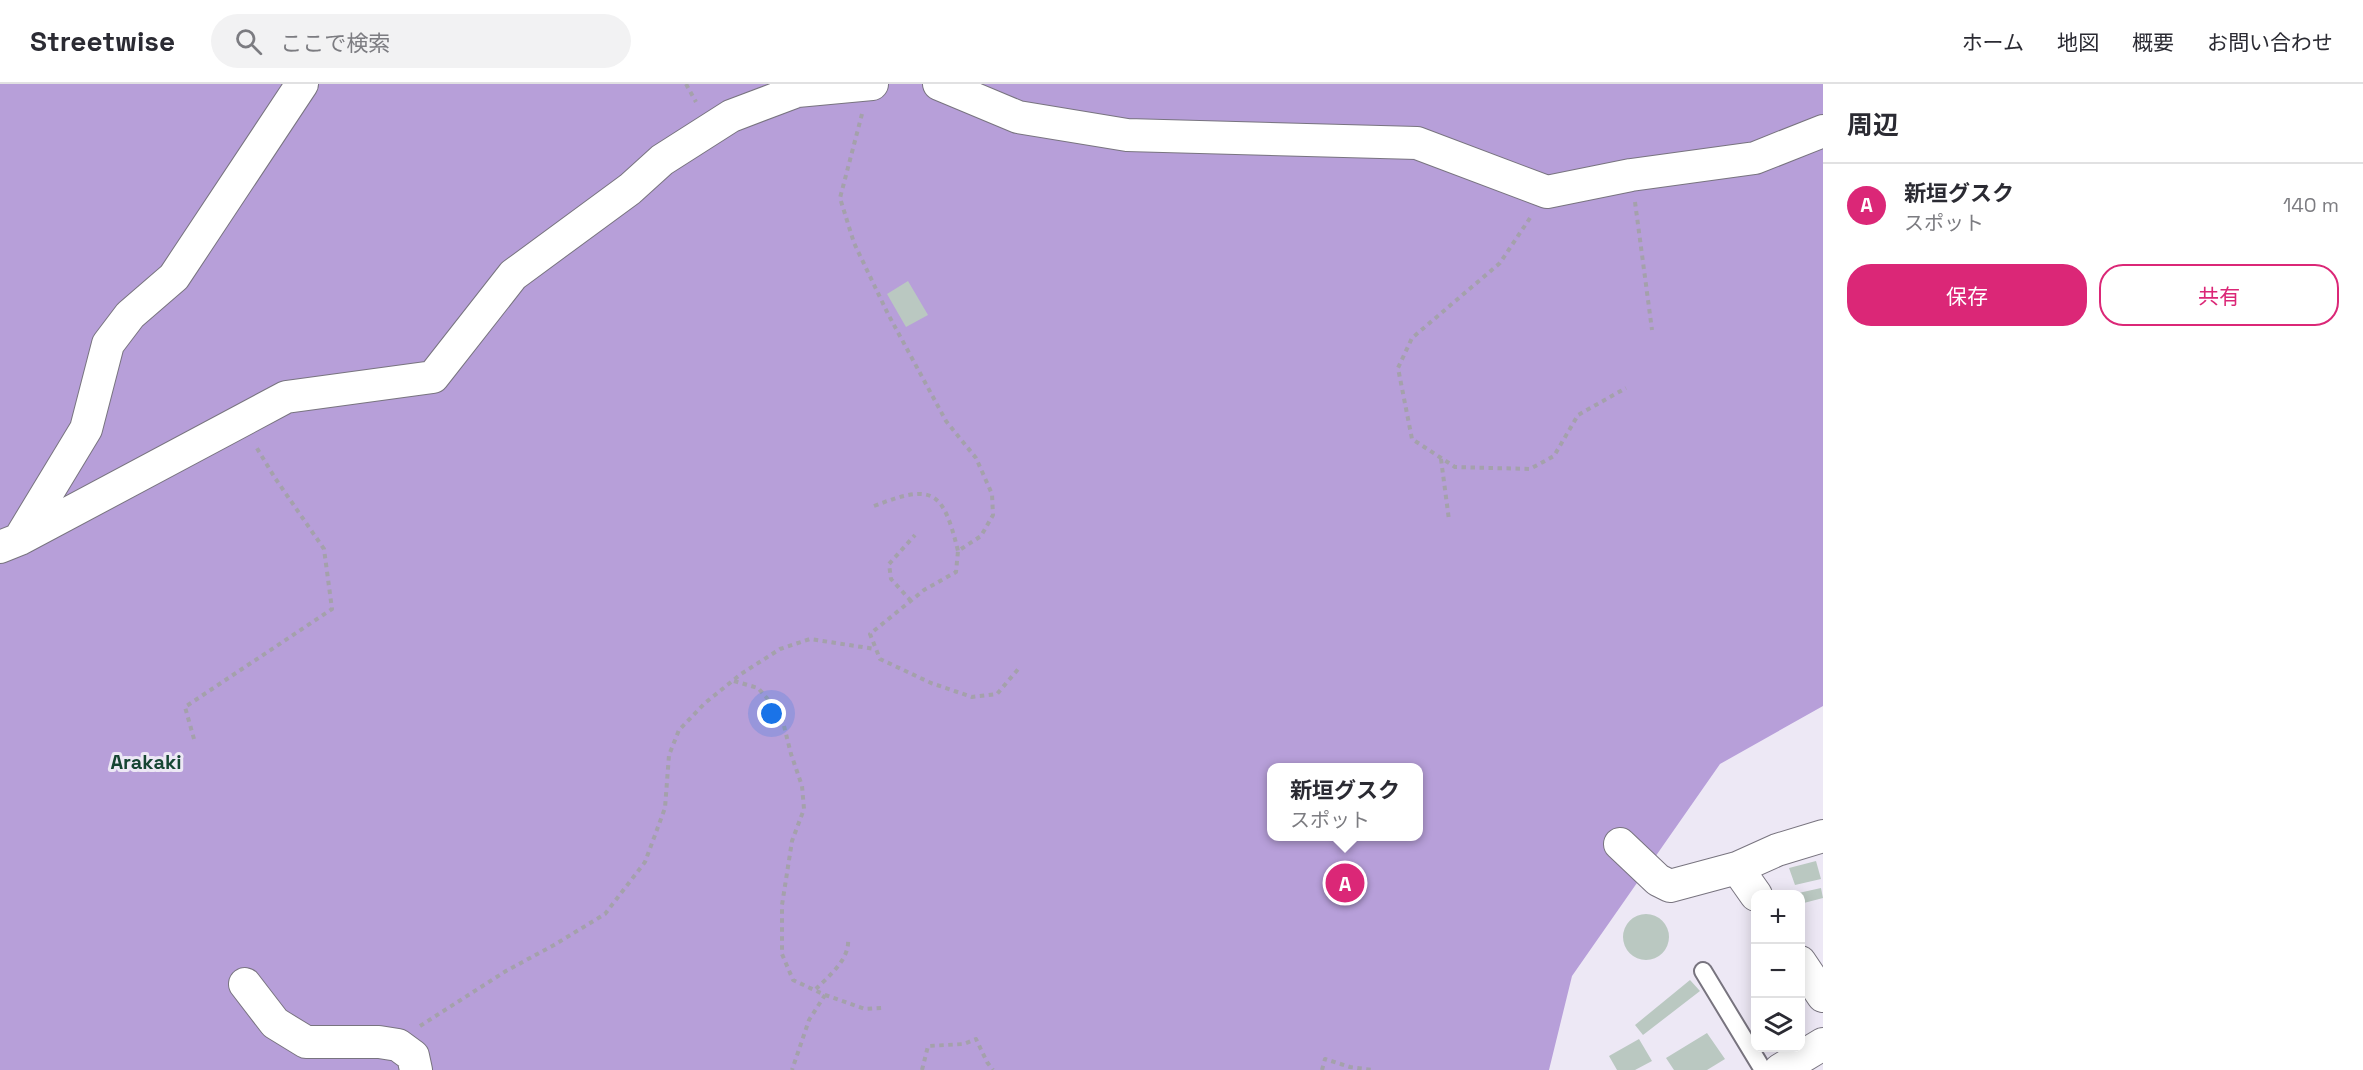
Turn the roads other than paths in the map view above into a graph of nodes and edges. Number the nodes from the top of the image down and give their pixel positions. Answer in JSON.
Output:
{"nodes":[{"id":1,"x":302,"y":84,"type":"edge"},
{"id":2,"x":871,"y":84,"type":"edge"},
{"id":3,"x":939,"y":84,"type":"edge"},
{"id":4,"x":1823,"y":131,"type":"edge"},
{"id":5,"x":10,"y":543,"type":"edge"},
{"id":6,"x":1823,"y":836,"type":"edge"},
{"id":7,"x":1620,"y":844,"type":"dead end"},
{"id":8,"x":1737,"y":868,"type":"junction"},
{"id":9,"x":1752,"y":890,"type":"edge"},
{"id":10,"x":1805,"y":970,"type":"edge"},
{"id":11,"x":1703,"y":971,"type":"dead end"},
{"id":12,"x":245,"y":984,"type":"dead end"},
{"id":13,"x":1823,"y":996,"type":"edge"},
{"id":14,"x":1823,"y":1044,"type":"edge"},
{"id":15,"x":415,"y":1063,"type":"edge"},
{"id":16,"x":1763,"y":1070,"type":"edge"},
{"id":17,"x":1780,"y":1070,"type":"edge"}],
"edges":[{"from":1,"to":5,"type":"street"},
{"from":2,"to":5,"type":"street"},
{"from":3,"to":4,"type":"street"},
{"from":6,"to":8,"type":"street"},
{"from":7,"to":8,"type":"street"},
{"from":8,"to":9,"type":"street"},
{"from":10,"to":13,"type":"street"},
{"from":11,"to":16,"type":"lane"},
{"from":12,"to":15,"type":"street"},
{"from":14,"to":17,"type":"street"}]}
